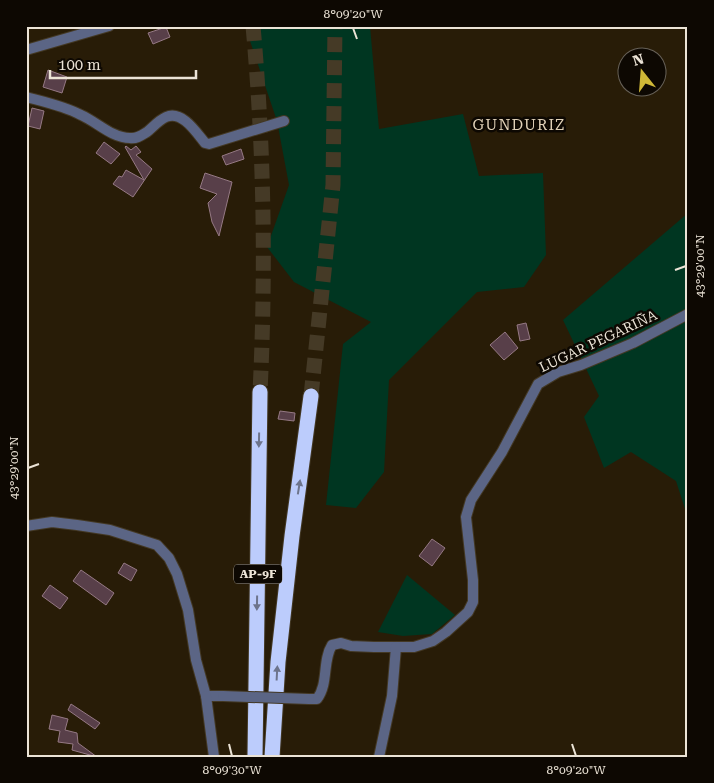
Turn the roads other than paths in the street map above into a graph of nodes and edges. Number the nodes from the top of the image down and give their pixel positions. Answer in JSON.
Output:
{"nodes":[{"id":1,"x":109,"y":26,"type":"edge"},
{"id":2,"x":26,"y":50,"type":"edge"},
{"id":3,"x":26,"y":97,"type":"edge"},
{"id":4,"x":284,"y":121,"type":"dead end"},
{"id":5,"x":688,"y":314,"type":"edge"},
{"id":6,"x":260,"y":392,"type":"tunnel mouth"},
{"id":7,"x":312,"y":396,"type":"tunnel mouth"},
{"id":8,"x":26,"y":526,"type":"edge"},
{"id":9,"x":396,"y":647,"type":"junction"},
{"id":10,"x":206,"y":696,"type":"junction"},
{"id":11,"x":214,"y":757,"type":"edge"},
{"id":12,"x":255,"y":757,"type":"edge"},
{"id":13,"x":272,"y":757,"type":"edge"},
{"id":14,"x":379,"y":757,"type":"edge"}],
"edges":[{"from":1,"to":2,"type":"street"},
{"from":3,"to":4,"type":"street"},
{"from":5,"to":9,"type":"street","name":"LUGAR PEGARIÑA"},
{"from":6,"to":12,"type":"highway","number":"AP-9F","one_way":true},
{"from":13,"to":7,"type":"highway","number":"AP-9F","one_way":true},
{"from":8,"to":10,"type":"street"},
{"from":9,"to":10,"type":"street","name":"LUGAR PEGARIÑA","bridge":true},
{"from":9,"to":14,"type":"street"},
{"from":10,"to":11,"type":"street"}]}
